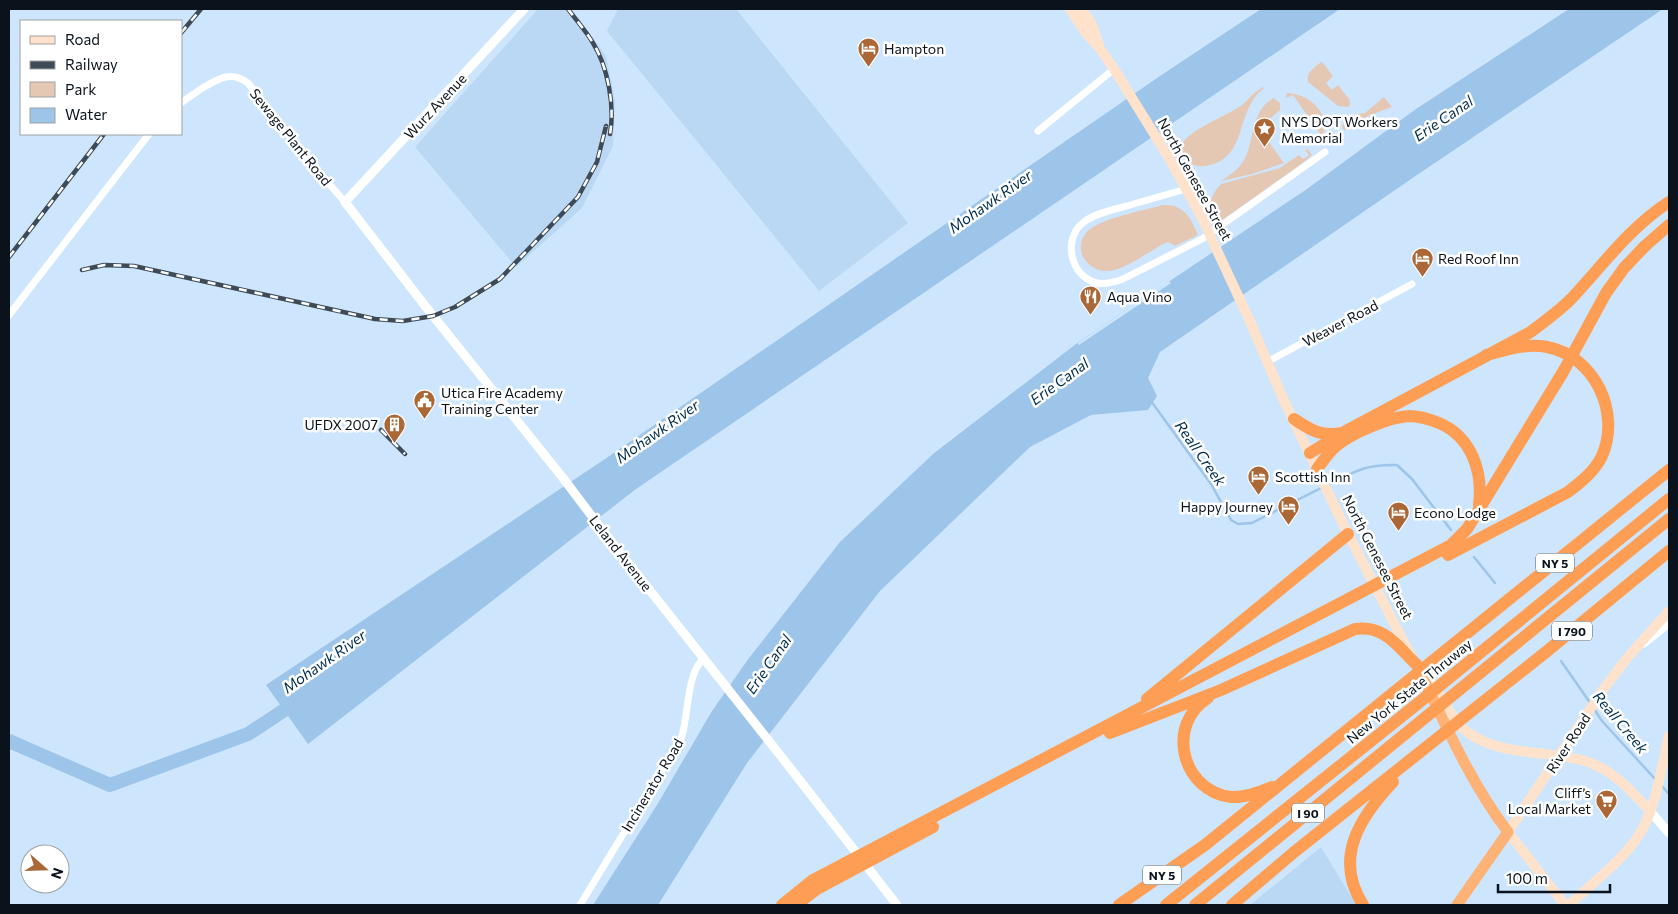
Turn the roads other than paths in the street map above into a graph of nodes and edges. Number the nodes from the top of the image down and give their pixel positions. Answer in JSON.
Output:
{"nodes":[{"id":1,"x":524,"y":9,"type":"edge"},
{"id":2,"x":1070,"y":9,"type":"edge"},
{"id":3,"x":1082,"y":9,"type":"edge"},
{"id":4,"x":1101,"y":50,"type":"junction"},
{"id":5,"x":1114,"y":69,"type":"junction"},
{"id":6,"x":182,"y":102,"type":"edge"},
{"id":7,"x":1038,"y":131,"type":"dead end"},
{"id":8,"x":149,"y":135,"type":"edge"},
{"id":9,"x":1325,"y":152,"type":"dead end"},
{"id":10,"x":1186,"y":189,"type":"junction"},
{"id":11,"x":345,"y":202,"type":"junction"},
{"id":12,"x":1669,"y":202,"type":"edge"},
{"id":13,"x":1669,"y":225,"type":"edge"},
{"id":14,"x":1412,"y":284,"type":"dead end"},
{"id":15,"x":9,"y":315,"type":"edge"},
{"id":16,"x":1486,"y":355,"type":"junction"},
{"id":17,"x":1267,"y":362,"type":"junction"},
{"id":18,"x":1294,"y":419,"type":"junction"},
{"id":19,"x":1344,"y":432,"type":"junction"},
{"id":20,"x":1310,"y":453,"type":"junction"},
{"id":21,"x":1669,"y":470,"type":"edge"},
{"id":22,"x":1319,"y":474,"type":"junction"},
{"id":23,"x":1669,"y":499,"type":"edge"},
{"id":24,"x":1479,"y":509,"type":"junction"},
{"id":25,"x":1669,"y":519,"type":"edge"},
{"id":26,"x":1348,"y":534,"type":"junction"},
{"id":27,"x":1669,"y":551,"type":"edge"},
{"id":28,"x":1394,"y":579,"type":"junction"},
{"id":29,"x":1357,"y":598,"type":"junction"},
{"id":30,"x":1669,"y":610,"type":"edge"},
{"id":31,"x":1669,"y":624,"type":"edge"},
{"id":32,"x":704,"y":658,"type":"junction"},
{"id":33,"x":1627,"y":658,"type":"junction"},
{"id":34,"x":1414,"y":660,"type":"junction"},
{"id":35,"x":1221,"y":690,"type":"junction"},
{"id":36,"x":1117,"y":721,"type":"junction"},
{"id":37,"x":1103,"y":735,"type":"junction"},
{"id":38,"x":1669,"y":736,"type":"edge"},
{"id":39,"x":1422,"y":752,"type":"junction"},
{"id":40,"x":1560,"y":756,"type":"junction"},
{"id":41,"x":1286,"y":781,"type":"junction"},
{"id":42,"x":1650,"y":811,"type":"junction"},
{"id":43,"x":1508,"y":832,"type":"junction"},
{"id":44,"x":1669,"y":833,"type":"edge"},
{"id":45,"x":580,"y":905,"type":"edge"},
{"id":46,"x":782,"y":905,"type":"edge"},
{"id":47,"x":796,"y":905,"type":"edge"},
{"id":48,"x":897,"y":905,"type":"edge"},
{"id":49,"x":1119,"y":905,"type":"edge"},
{"id":50,"x":1166,"y":905,"type":"edge"},
{"id":51,"x":1195,"y":905,"type":"edge"},
{"id":52,"x":1232,"y":905,"type":"edge"},
{"id":53,"x":1363,"y":905,"type":"edge"},
{"id":54,"x":1458,"y":905,"type":"edge"},
{"id":55,"x":1567,"y":905,"type":"edge"}],
"edges":[{"from":1,"to":11,"type":"street","name":"Wurz Avenue"},
{"from":2,"to":4,"type":"main road","name":"North Genesee Street"},
{"from":3,"to":4,"type":"main road","name":"North Genesee Street"},
{"from":4,"to":5,"type":"main road","name":"North Genesee Street"},
{"from":5,"to":7,"type":"street"},
{"from":5,"to":10,"type":"main road","name":"North Genesee Street"},
{"from":6,"to":11,"type":"street","name":"Sewage Plant Road"},
{"from":8,"to":15,"type":"street"},
{"from":9,"to":10,"type":"street"},
{"from":10,"to":17,"type":"main road","name":"North Genesee Street"},
{"from":11,"to":32,"type":"street","name":"Leland Avenue"},
{"from":12,"to":16,"type":"highway"},
{"from":13,"to":24,"type":"highway"},
{"from":14,"to":17,"type":"street","name":"Weaver Road"},
{"from":16,"to":19,"type":"highway"},
{"from":16,"to":28,"type":"highway"},
{"from":17,"to":18,"type":"main road","name":"North Genesee Street"},
{"from":18,"to":19,"type":"highway"},
{"from":18,"to":20,"type":"main road","name":"North Genesee Street"},
{"from":19,"to":20,"type":"highway"},
{"from":20,"to":22,"type":"main road","name":"North Genesee Street"},
{"from":21,"to":41,"type":"highway","number":"NY 5"},
{"from":22,"to":24,"type":"highway"},
{"from":22,"to":26,"type":"main road","name":"North Genesee Street"},
{"from":23,"to":50,"type":"highway","name":"New York State Thruway","number":"I 90"},
{"from":24,"to":28,"type":"highway"},
{"from":25,"to":51,"type":"highway","number":"I 90"},
{"from":26,"to":34,"type":"main road","name":"North Genesee Street"},
{"from":26,"to":36,"type":"highway"},
{"from":27,"to":39,"type":"highway","number":"I 790"},
{"from":28,"to":29,"type":"highway"},
{"from":29,"to":36,"type":"highway"},
{"from":29,"to":37,"type":"highway"},
{"from":30,"to":33,"type":"main road","name":"River Road"},
{"from":31,"to":33,"type":"street"},
{"from":32,"to":45,"type":"street","name":"Incinerator Road"},
{"from":32,"to":48,"type":"street","name":"Leland Avenue"},
{"from":33,"to":40,"type":"main road","name":"River Road"},
{"from":34,"to":35,"type":"highway"},
{"from":34,"to":40,"type":"main road"},
{"from":34,"to":43,"type":"highway","name":"North Genesee Street"},
{"from":35,"to":37,"type":"highway"},
{"from":35,"to":41,"type":"highway"},
{"from":36,"to":46,"type":"highway"},
{"from":37,"to":47,"type":"highway"},
{"from":38,"to":42,"type":"main road"},
{"from":39,"to":52,"type":"highway"},
{"from":39,"to":53,"type":"highway"},
{"from":40,"to":42,"type":"main road"},
{"from":40,"to":43,"type":"main road","name":"River Road"},
{"from":41,"to":49,"type":"highway","number":"NY 5"},
{"from":42,"to":44,"type":"street"},
{"from":42,"to":55,"type":"main road"},
{"from":43,"to":54,"type":"highway"},
{"from":43,"to":55,"type":"main road","name":"North Genesee Street"}]}
